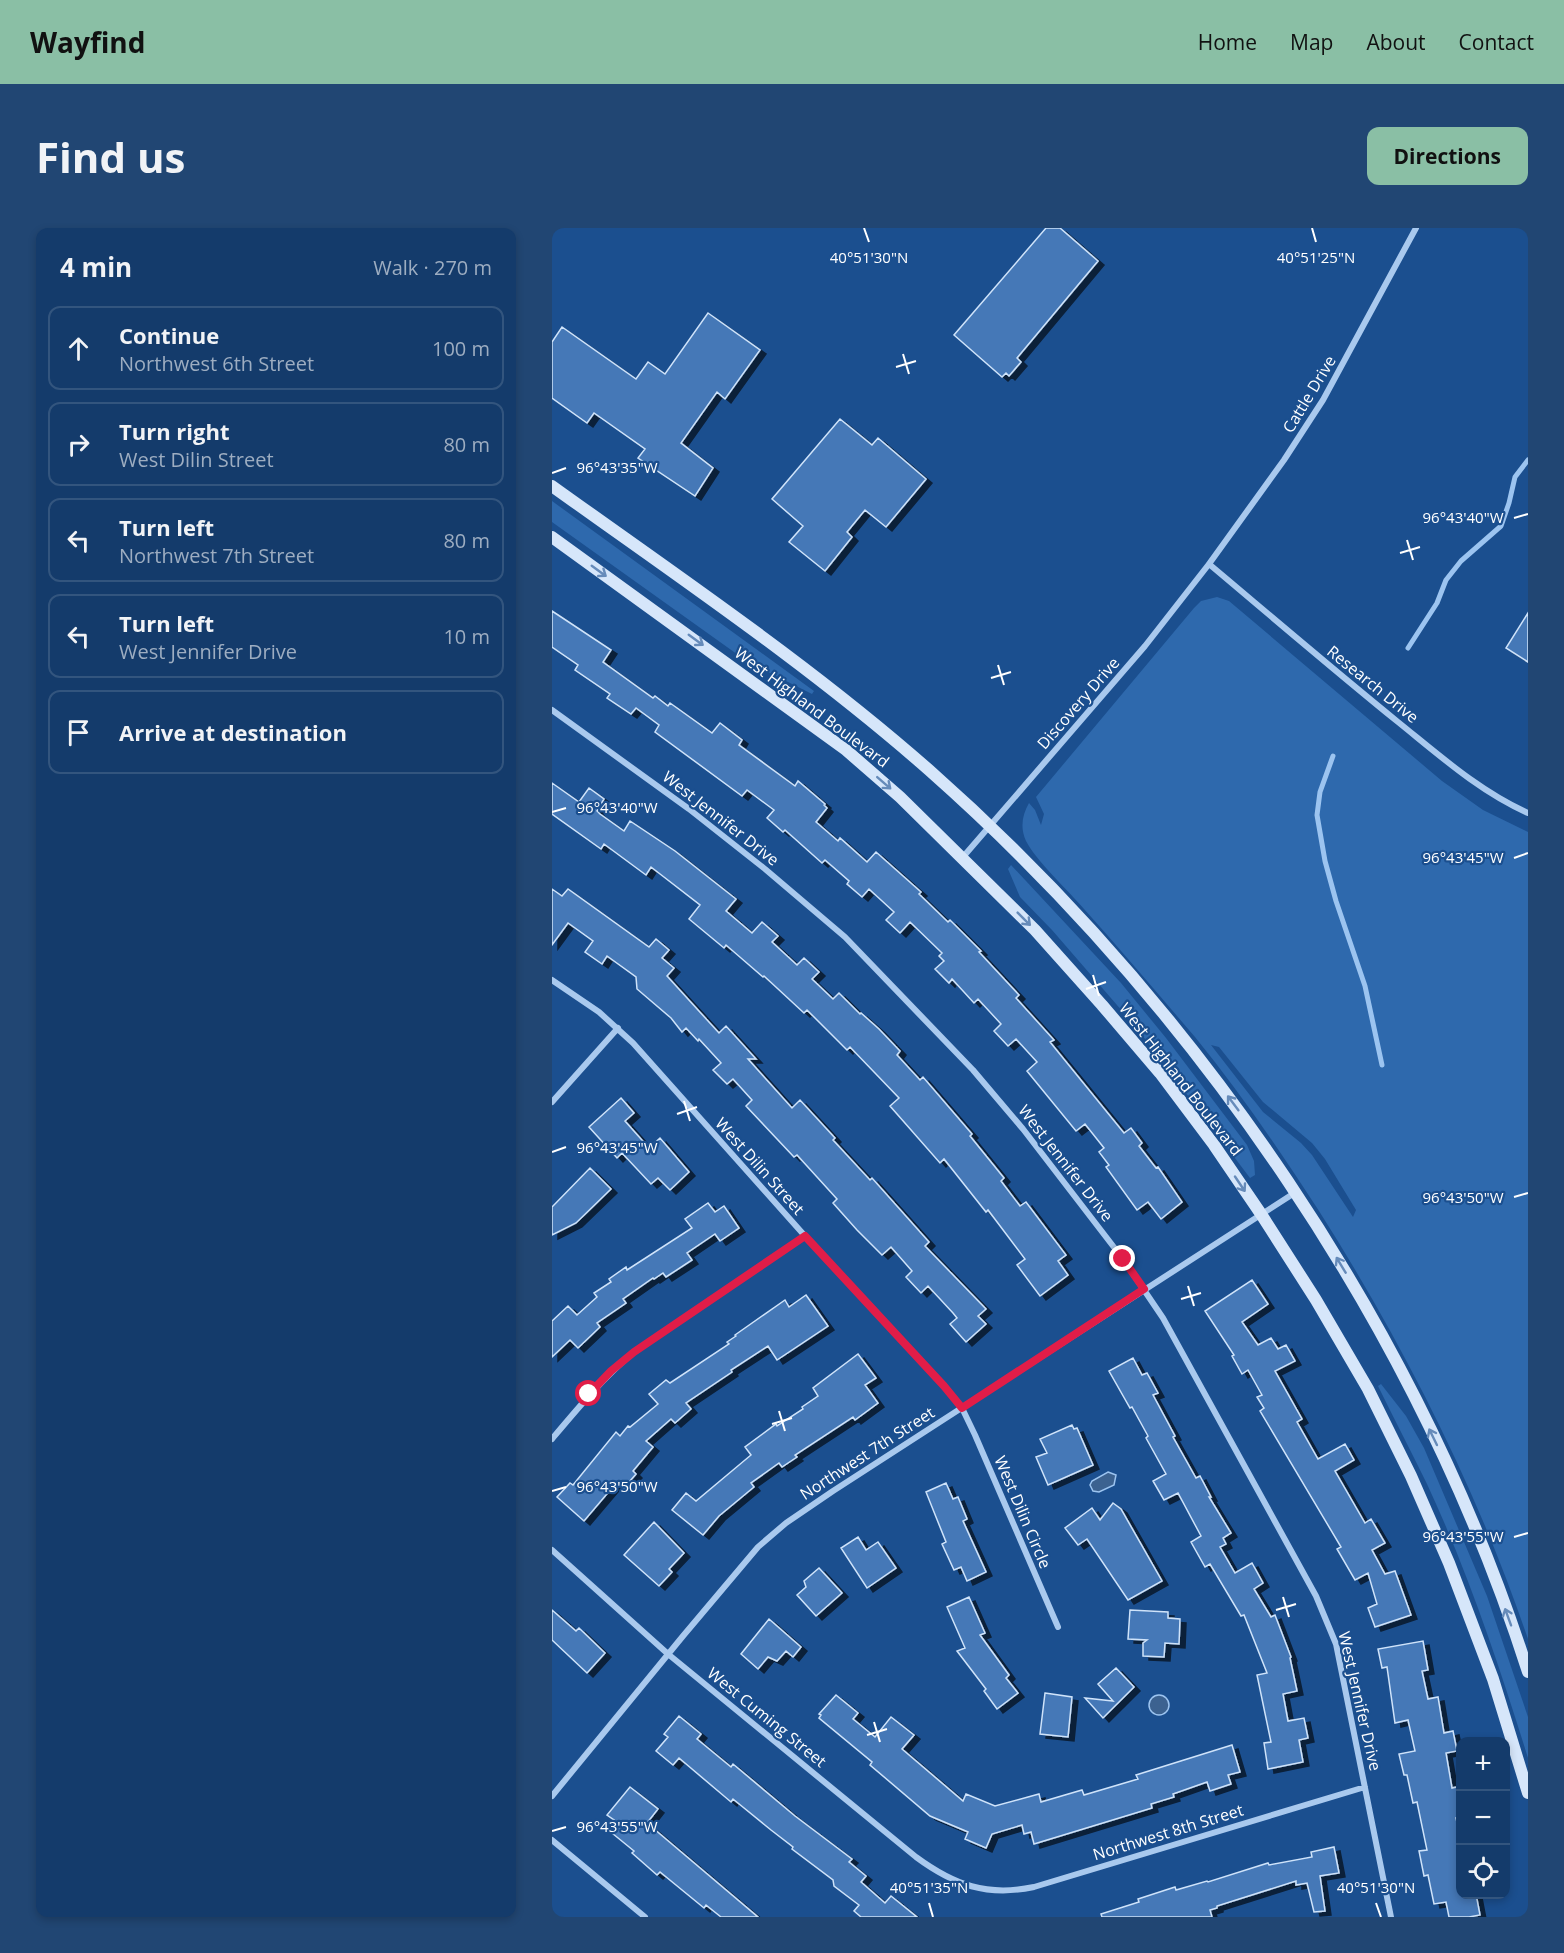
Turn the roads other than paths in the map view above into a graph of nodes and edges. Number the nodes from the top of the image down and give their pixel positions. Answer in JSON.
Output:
{"nodes":[{"id":1,"x":1416,"y":228,"type":"edge"},
{"id":2,"x":552,"y":486,"type":"edge"},
{"id":3,"x":552,"y":537,"type":"edge"},
{"id":4,"x":1209,"y":564,"type":"junction"},
{"id":5,"x":552,"y":710,"type":"edge"},
{"id":6,"x":1528,"y":813,"type":"edge"},
{"id":7,"x":991,"y":826,"type":"junction"},
{"id":8,"x":963,"y":857,"type":"junction"},
{"id":9,"x":552,"y":980,"type":"edge"},
{"id":10,"x":618,"y":1028,"type":"junction"},
{"id":11,"x":552,"y":1102,"type":"edge"},
{"id":12,"x":1296,"y":1192,"type":"junction"},
{"id":13,"x":1261,"y":1214,"type":"junction"},
{"id":14,"x":805,"y":1236,"type":"junction"},
{"id":15,"x":1144,"y":1289,"type":"junction"},
{"id":16,"x":962,"y":1408,"type":"junction"},
{"id":17,"x":552,"y":1439,"type":"edge"},
{"id":18,"x":552,"y":1550,"type":"edge"},
{"id":19,"x":1058,"y":1627,"type":"dead end"},
{"id":20,"x":668,"y":1654,"type":"junction"},
{"id":21,"x":1528,"y":1672,"type":"edge"},
{"id":22,"x":1365,"y":1786,"type":"junction"},
{"id":23,"x":1528,"y":1793,"type":"edge"},
{"id":24,"x":552,"y":1796,"type":"edge"},
{"id":25,"x":552,"y":1840,"type":"edge"},
{"id":26,"x":976,"y":1888,"type":"joint"},
{"id":27,"x":645,"y":1917,"type":"edge"},
{"id":28,"x":1390,"y":1917,"type":"edge"}],
"edges":[{"from":1,"to":4,"type":"street","name":"Cattle Drive"},
{"from":2,"to":7,"type":"main road","name":"West Highland Boulevard"},
{"from":3,"to":8,"type":"main road","name":"West Highland Boulevard","one_way":true},
{"from":4,"to":6,"type":"street","name":"Research Drive"},
{"from":4,"to":7,"type":"street","name":"Discovery Drive"},
{"from":5,"to":15,"type":"street","name":"West Jennifer Drive"},
{"from":7,"to":8,"type":"street","name":"Discovery Drive"},
{"from":12,"to":7,"type":"main road","name":"West Highland Boulevard","one_way":true},
{"from":8,"to":13,"type":"main road","name":"West Highland Boulevard","one_way":true},
{"from":9,"to":10,"type":"street","name":"West Dilin Street"},
{"from":10,"to":11,"type":"street"},
{"from":10,"to":14,"type":"street","name":"West Dilin Street"},
{"from":12,"to":13,"type":"street","name":"Northwest 7th Street"},
{"from":21,"to":12,"type":"main road","name":"West Highland Boulevard","one_way":true},
{"from":13,"to":15,"type":"street","name":"Northwest 7th Street"},
{"from":13,"to":23,"type":"main road","name":"West Highland Boulevard"},
{"from":14,"to":16,"type":"street","name":"West Dilin Street"},
{"from":14,"to":17,"type":"street"},
{"from":15,"to":16,"type":"street","name":"Northwest 7th Street"},
{"from":15,"to":22,"type":"street","name":"West Jennifer Drive"},
{"from":16,"to":19,"type":"street","name":"West Dilin Circle"},
{"from":16,"to":20,"type":"street","name":"Northwest 7th Street"},
{"from":18,"to":20,"type":"street","name":"West Cuming Street"},
{"from":20,"to":24,"type":"street","name":"Northwest 7th Street"},
{"from":20,"to":26,"type":"street","name":"West Cuming Street"},
{"from":22,"to":26,"type":"street","name":"Northwest 8th Street"},
{"from":22,"to":28,"type":"street","name":"West Jennifer Drive"},
{"from":25,"to":27,"type":"street"}]}
